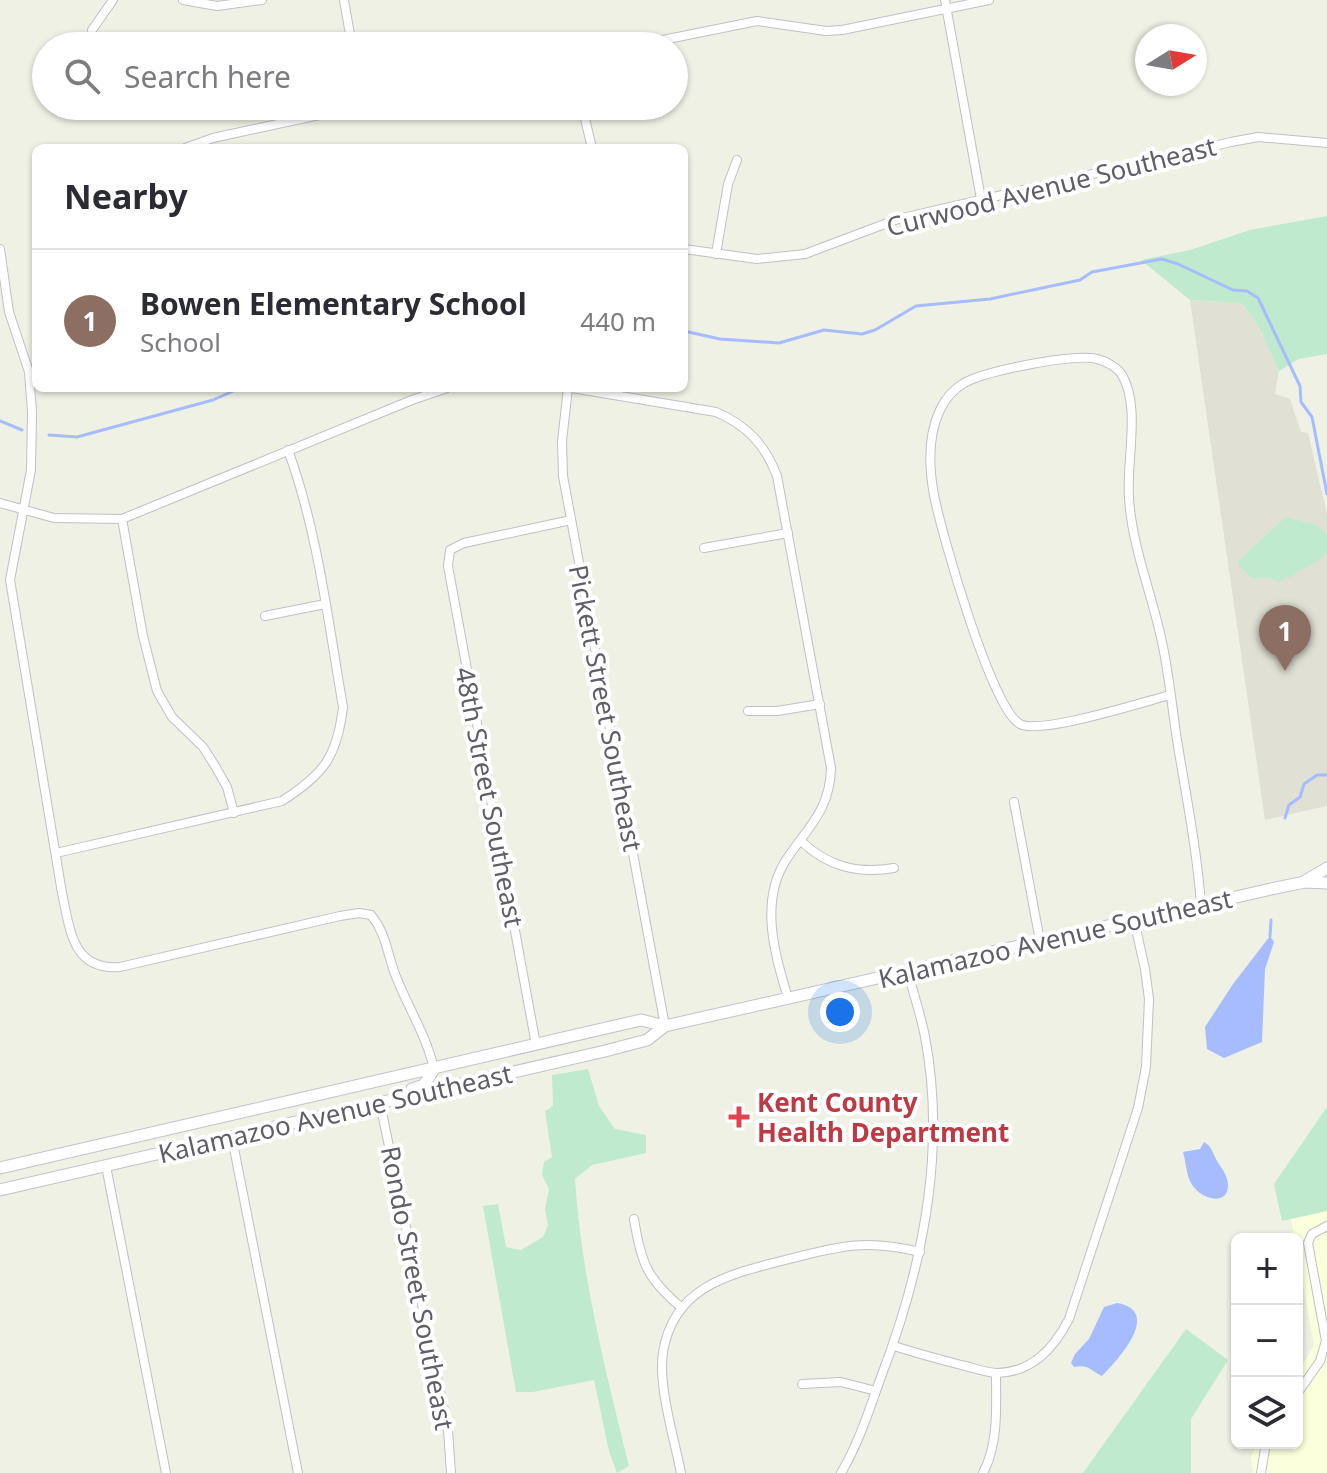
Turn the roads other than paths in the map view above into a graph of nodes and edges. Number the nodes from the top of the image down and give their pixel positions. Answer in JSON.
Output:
{"nodes":[{"id":1,"x":113,"y":0,"type":"edge"},
{"id":2,"x":183,"y":0,"type":"edge"},
{"id":3,"x":262,"y":0,"type":"edge"},
{"id":4,"x":344,"y":0,"type":"edge"},
{"id":5,"x":989,"y":0,"type":"edge"},
{"id":6,"x":946,"y":5,"type":"edge"},
{"id":7,"x":92,"y":30,"type":"dead end"},
{"id":8,"x":350,"y":32,"type":"edge"},
{"id":9,"x":688,"y":34,"type":"edge"},
{"id":10,"x":296,"y":120,"type":"edge"},
{"id":11,"x":585,"y":120,"type":"edge"},
{"id":12,"x":1327,"y":143,"type":"edge"},
{"id":13,"x":196,"y":144,"type":"edge"},
{"id":14,"x":591,"y":144,"type":"edge"},
{"id":15,"x":737,"y":160,"type":"dead end"},
{"id":16,"x":981,"y":199,"type":"junction"},
{"id":17,"x":0,"y":249,"type":"edge"},
{"id":18,"x":688,"y":250,"type":"edge"},
{"id":19,"x":716,"y":254,"type":"junction"},
{"id":20,"x":32,"y":371,"type":"edge"},
{"id":21,"x":32,"y":392,"type":"edge"},
{"id":22,"x":437,"y":392,"type":"edge"},
{"id":23,"x":570,"y":392,"type":"edge"},
{"id":24,"x":596,"y":392,"type":"edge"},
{"id":25,"x":288,"y":450,"type":"junction"},
{"id":26,"x":0,"y":503,"type":"edge"},
{"id":27,"x":22,"y":510,"type":"junction"},
{"id":28,"x":122,"y":519,"type":"junction"},
{"id":29,"x":571,"y":520,"type":"junction"},
{"id":30,"x":788,"y":533,"type":"junction"},
{"id":31,"x":704,"y":548,"type":"dead end"},
{"id":32,"x":325,"y":604,"type":"junction"},
{"id":33,"x":265,"y":616,"type":"dead end"},
{"id":34,"x":1170,"y":695,"type":"junction"},
{"id":35,"x":820,"y":704,"type":"junction"},
{"id":36,"x":748,"y":711,"type":"dead end"},
{"id":37,"x":1014,"y":802,"type":"dead end"},
{"id":38,"x":234,"y":813,"type":"junction"},
{"id":39,"x":801,"y":841,"type":"junction"},
{"id":40,"x":56,"y":853,"type":"junction"},
{"id":41,"x":894,"y":868,"type":"dead end"},
{"id":42,"x":1327,"y":868,"type":"edge"},
{"id":43,"x":1305,"y":882,"type":"junction"},
{"id":44,"x":1327,"y":883,"type":"edge"},
{"id":45,"x":1201,"y":905,"type":"junction"},
{"id":46,"x":1134,"y":920,"type":"junction"},
{"id":47,"x":1040,"y":941,"type":"junction"},
{"id":48,"x":908,"y":972,"type":"junction"},
{"id":49,"x":788,"y":998,"type":"junction"},
{"id":50,"x":665,"y":1026,"type":"junction"},
{"id":51,"x":536,"y":1045,"type":"junction"},
{"id":52,"x":434,"y":1069,"type":"junction"},
{"id":53,"x":318,"y":1096,"type":"junction"},
{"id":54,"x":380,"y":1103,"type":"junction"},
{"id":55,"x":360,"y":1107,"type":"junction"},
{"id":56,"x":232,"y":1138,"type":"junction"},
{"id":57,"x":30,"y":1162,"type":"junction"},
{"id":58,"x":106,"y":1166,"type":"junction"},
{"id":59,"x":0,"y":1168,"type":"edge"},
{"id":60,"x":20,"y":1185,"type":"junction"},
{"id":61,"x":0,"y":1190,"type":"edge"},
{"id":62,"x":634,"y":1219,"type":"dead end"},
{"id":63,"x":1327,"y":1226,"type":"edge"},
{"id":64,"x":920,"y":1252,"type":"junction"},
{"id":65,"x":682,"y":1308,"type":"junction"},
{"id":66,"x":894,"y":1346,"type":"junction"},
{"id":67,"x":996,"y":1373,"type":"junction"},
{"id":68,"x":802,"y":1384,"type":"dead end"},
{"id":69,"x":1303,"y":1385,"type":"edge"},
{"id":70,"x":876,"y":1391,"type":"junction"},
{"id":71,"x":1265,"y":1449,"type":"edge"},
{"id":72,"x":166,"y":1473,"type":"edge"},
{"id":73,"x":298,"y":1473,"type":"edge"},
{"id":74,"x":451,"y":1473,"type":"edge"},
{"id":75,"x":681,"y":1473,"type":"edge"},
{"id":76,"x":841,"y":1473,"type":"edge"},
{"id":77,"x":983,"y":1473,"type":"edge"},
{"id":78,"x":1261,"y":1473,"type":"edge"}],
"edges":[{"from":1,"to":7,"type":"street"},
{"from":2,"to":3,"type":"street"},
{"from":4,"to":8,"type":"street"},
{"from":5,"to":6,"type":"street"},
{"from":6,"to":9,"type":"street"},
{"from":6,"to":16,"type":"street"},
{"from":10,"to":13,"type":"street"},
{"from":11,"to":14,"type":"street"},
{"from":12,"to":16,"type":"street","name":"Curwood Avenue Southeast"},
{"from":15,"to":19,"type":"street"},
{"from":16,"to":19,"type":"street","name":"Curwood Avenue Southeast"},
{"from":17,"to":20,"type":"street"},
{"from":18,"to":19,"type":"street","name":"Curwood Avenue Southeast"},
{"from":21,"to":27,"type":"street"},
{"from":22,"to":25,"type":"street"},
{"from":23,"to":29,"type":"street","name":"Pickett Street Southeast"},
{"from":24,"to":30,"type":"street"},
{"from":25,"to":28,"type":"street"},
{"from":25,"to":32,"type":"street"},
{"from":26,"to":27,"type":"street"},
{"from":27,"to":28,"type":"street"},
{"from":27,"to":40,"type":"street"},
{"from":28,"to":38,"type":"street"},
{"from":29,"to":50,"type":"street","name":"Pickett Street Southeast"},
{"from":29,"to":51,"type":"street","name":"48th Street Southeast"},
{"from":30,"to":31,"type":"street"},
{"from":30,"to":35,"type":"street"},
{"from":32,"to":33,"type":"street"},
{"from":32,"to":38,"type":"street"},
{"from":34,"to":34,"type":"street"},
{"from":34,"to":45,"type":"street"},
{"from":35,"to":36,"type":"street"},
{"from":35,"to":39,"type":"street"},
{"from":37,"to":47,"type":"street"},
{"from":38,"to":40,"type":"street"},
{"from":39,"to":41,"type":"street"},
{"from":39,"to":49,"type":"street"},
{"from":40,"to":52,"type":"street"},
{"from":42,"to":43,"type":"main road","name":"Kalamazoo Avenue Southeast"},
{"from":43,"to":44,"type":"main road","name":"Kalamazoo Avenue Southeast"},
{"from":43,"to":45,"type":"main road","name":"Kalamazoo Avenue Southeast"},
{"from":45,"to":46,"type":"main road","name":"Kalamazoo Avenue Southeast"},
{"from":46,"to":47,"type":"main road","name":"Kalamazoo Avenue Southeast"},
{"from":46,"to":67,"type":"street"},
{"from":47,"to":48,"type":"main road","name":"Kalamazoo Avenue Southeast"},
{"from":48,"to":49,"type":"main road","name":"Kalamazoo Avenue Southeast"},
{"from":48,"to":64,"type":"street"},
{"from":49,"to":50,"type":"main road","name":"Kalamazoo Avenue Southeast"},
{"from":50,"to":51,"type":"main road","name":"Kalamazoo Avenue Southeast"},
{"from":50,"to":54,"type":"main road","name":"Kalamazoo Avenue Southeast"},
{"from":51,"to":52,"type":"main road","name":"Kalamazoo Avenue Southeast"},
{"from":52,"to":53,"type":"main road","name":"Kalamazoo Avenue Southeast"},
{"from":52,"to":55,"type":"main road"},
{"from":53,"to":56,"type":"main road"},
{"from":53,"to":57,"type":"main road","name":"Kalamazoo Avenue Southeast"},
{"from":54,"to":55,"type":"main road","name":"Kalamazoo Avenue Southeast"},
{"from":54,"to":74,"type":"street","name":"Rondo Street Southeast"},
{"from":55,"to":56,"type":"main road","name":"Kalamazoo Avenue Southeast"},
{"from":56,"to":58,"type":"main road","name":"Kalamazoo Avenue Southeast"},
{"from":56,"to":73,"type":"street"},
{"from":57,"to":59,"type":"main road","name":"Kalamazoo Avenue Southeast"},
{"from":57,"to":60,"type":"main road"},
{"from":58,"to":60,"type":"main road","name":"Kalamazoo Avenue Southeast"},
{"from":58,"to":72,"type":"street"},
{"from":60,"to":61,"type":"main road","name":"Kalamazoo Avenue Southeast"},
{"from":62,"to":65,"type":"street"},
{"from":63,"to":69,"type":"street"},
{"from":64,"to":65,"type":"street"},
{"from":64,"to":66,"type":"street"},
{"from":65,"to":75,"type":"street"},
{"from":66,"to":67,"type":"street"},
{"from":66,"to":70,"type":"street"},
{"from":67,"to":77,"type":"street"},
{"from":68,"to":70,"type":"street"},
{"from":70,"to":76,"type":"street"},
{"from":71,"to":78,"type":"street"}]}
